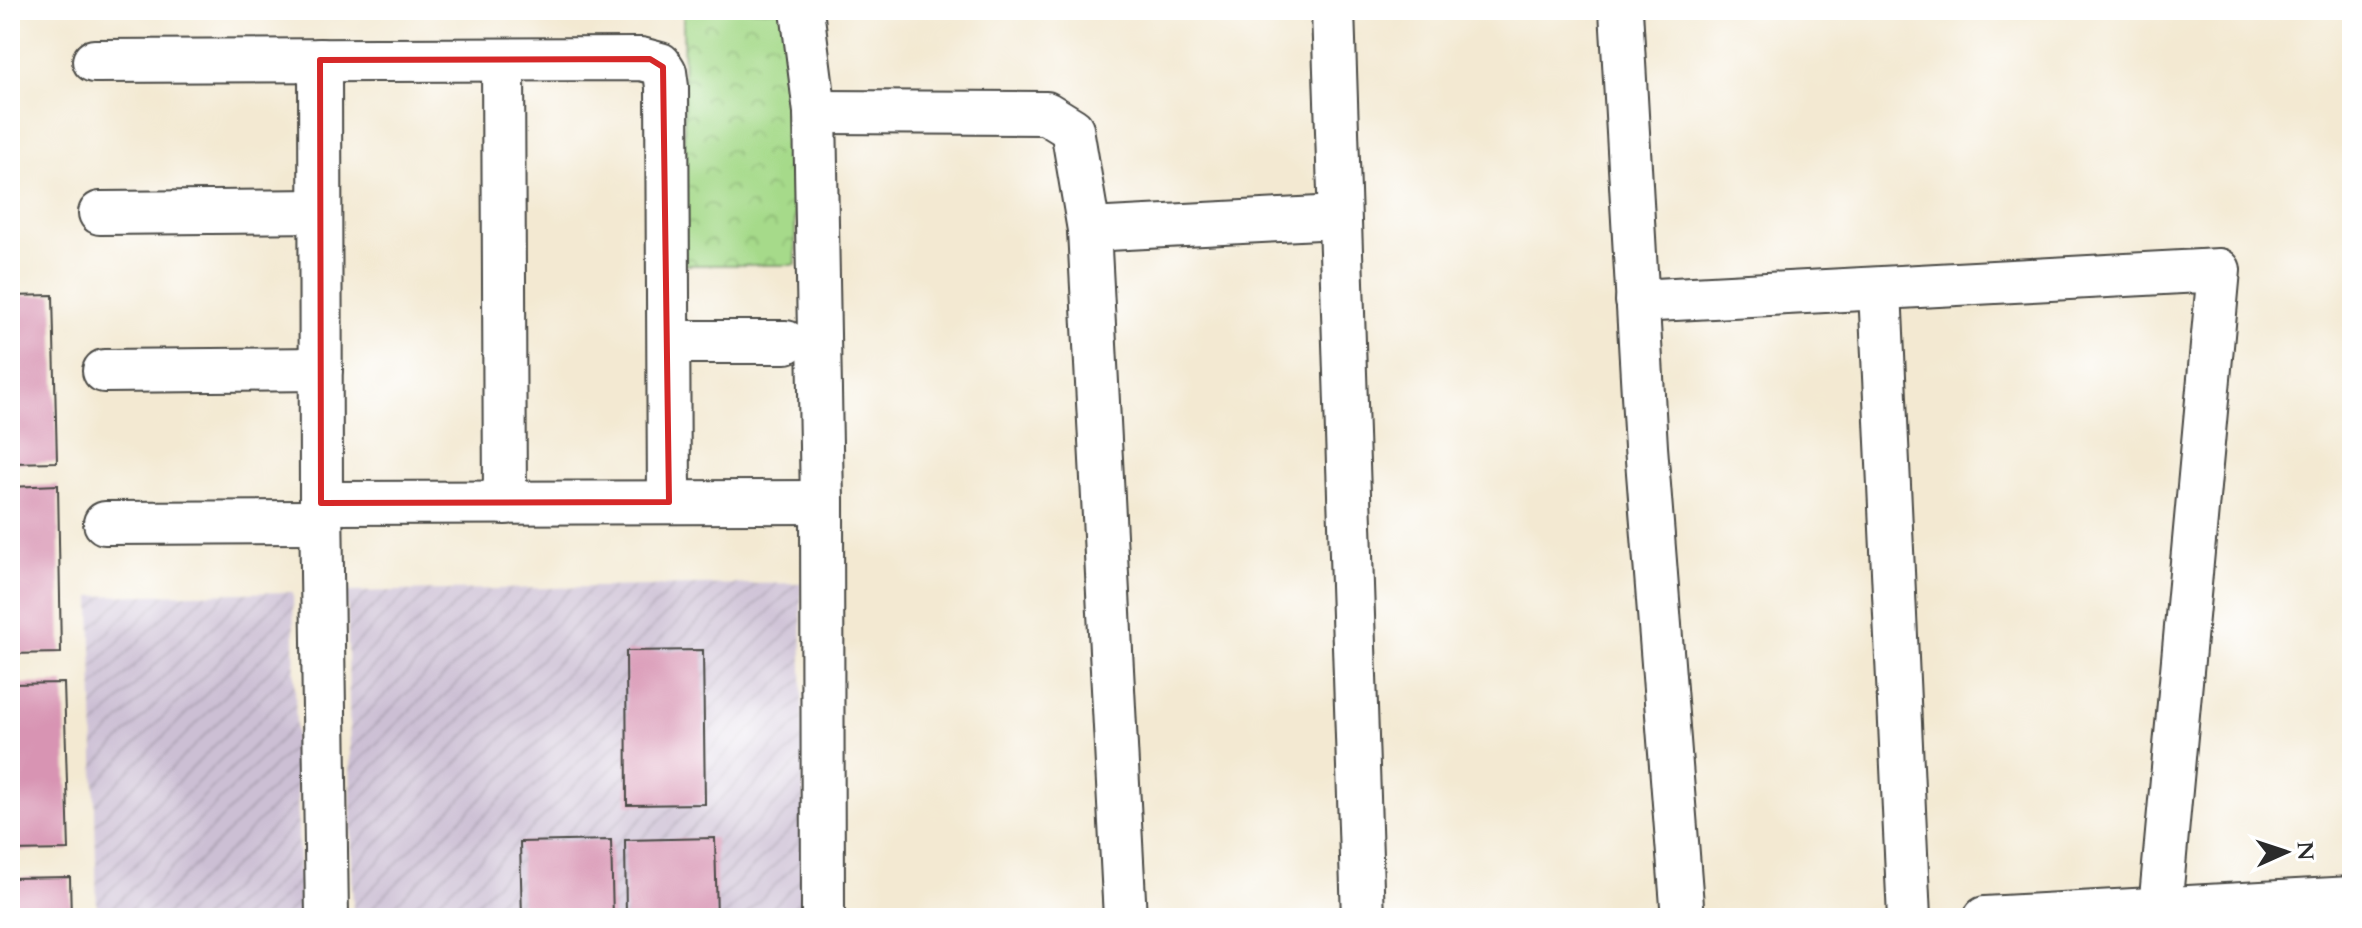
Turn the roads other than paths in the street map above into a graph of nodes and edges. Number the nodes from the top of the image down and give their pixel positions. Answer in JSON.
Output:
{"nodes":[{"id":1,"x":802,"y":10,"type":"edge"},
{"id":2,"x":1333,"y":10,"type":"edge"},
{"id":3,"x":1621,"y":10,"type":"edge"},
{"id":4,"x":320,"y":60,"type":"junction"},
{"id":5,"x":503,"y":60,"type":"junction"},
{"id":6,"x":94,"y":61,"type":"dead end"},
{"id":7,"x":815,"y":112,"type":"junction"},
{"id":8,"x":320,"y":211,"type":"junction"},
{"id":9,"x":100,"y":213,"type":"dead end"},
{"id":10,"x":1338,"y":217,"type":"junction"},
{"id":11,"x":1089,"y":230,"type":"junction"},
{"id":12,"x":1880,"y":290,"type":"junction"},
{"id":13,"x":1637,"y":301,"type":"junction"},
{"id":14,"x":669,"y":342,"type":"junction"},
{"id":15,"x":786,"y":342,"type":"dead end"},
{"id":16,"x":321,"y":369,"type":"junction"},
{"id":17,"x":104,"y":371,"type":"dead end"},
{"id":18,"x":669,"y":502,"type":"junction"},
{"id":19,"x":822,"y":502,"type":"junction"},
{"id":20,"x":505,"y":503,"type":"junction"},
{"id":21,"x":321,"y":513,"type":"junction"},
{"id":22,"x":105,"y":523,"type":"dead end"},
{"id":23,"x":2352,"y":898,"type":"edge"},
{"id":24,"x":2160,"y":909,"type":"junction"},
{"id":25,"x":327,"y":918,"type":"edge"},
{"id":26,"x":823,"y":918,"type":"edge"},
{"id":27,"x":1125,"y":918,"type":"edge"},
{"id":28,"x":1363,"y":918,"type":"edge"},
{"id":29,"x":1683,"y":918,"type":"edge"},
{"id":30,"x":1909,"y":918,"type":"edge"},
{"id":31,"x":1985,"y":918,"type":"edge"}],
"edges":[{"from":1,"to":7,"type":"street"},
{"from":2,"to":10,"type":"street"},
{"from":3,"to":13,"type":"street"},
{"from":4,"to":5,"type":"street"},
{"from":4,"to":6,"type":"street"},
{"from":4,"to":8,"type":"street"},
{"from":5,"to":14,"type":"street"},
{"from":5,"to":20,"type":"street"},
{"from":7,"to":11,"type":"street"},
{"from":7,"to":19,"type":"street"},
{"from":8,"to":9,"type":"street"},
{"from":8,"to":16,"type":"street"},
{"from":10,"to":11,"type":"street"},
{"from":10,"to":28,"type":"street"},
{"from":11,"to":27,"type":"street"},
{"from":12,"to":13,"type":"street"},
{"from":12,"to":24,"type":"street"},
{"from":12,"to":30,"type":"street"},
{"from":13,"to":29,"type":"street"},
{"from":14,"to":15,"type":"street"},
{"from":14,"to":18,"type":"street"},
{"from":16,"to":17,"type":"street"},
{"from":16,"to":21,"type":"street"},
{"from":18,"to":19,"type":"street"},
{"from":18,"to":20,"type":"street"},
{"from":19,"to":26,"type":"street"},
{"from":20,"to":21,"type":"street"},
{"from":21,"to":22,"type":"street"},
{"from":21,"to":25,"type":"street"},
{"from":23,"to":24,"type":"street"},
{"from":24,"to":31,"type":"street"}]}
